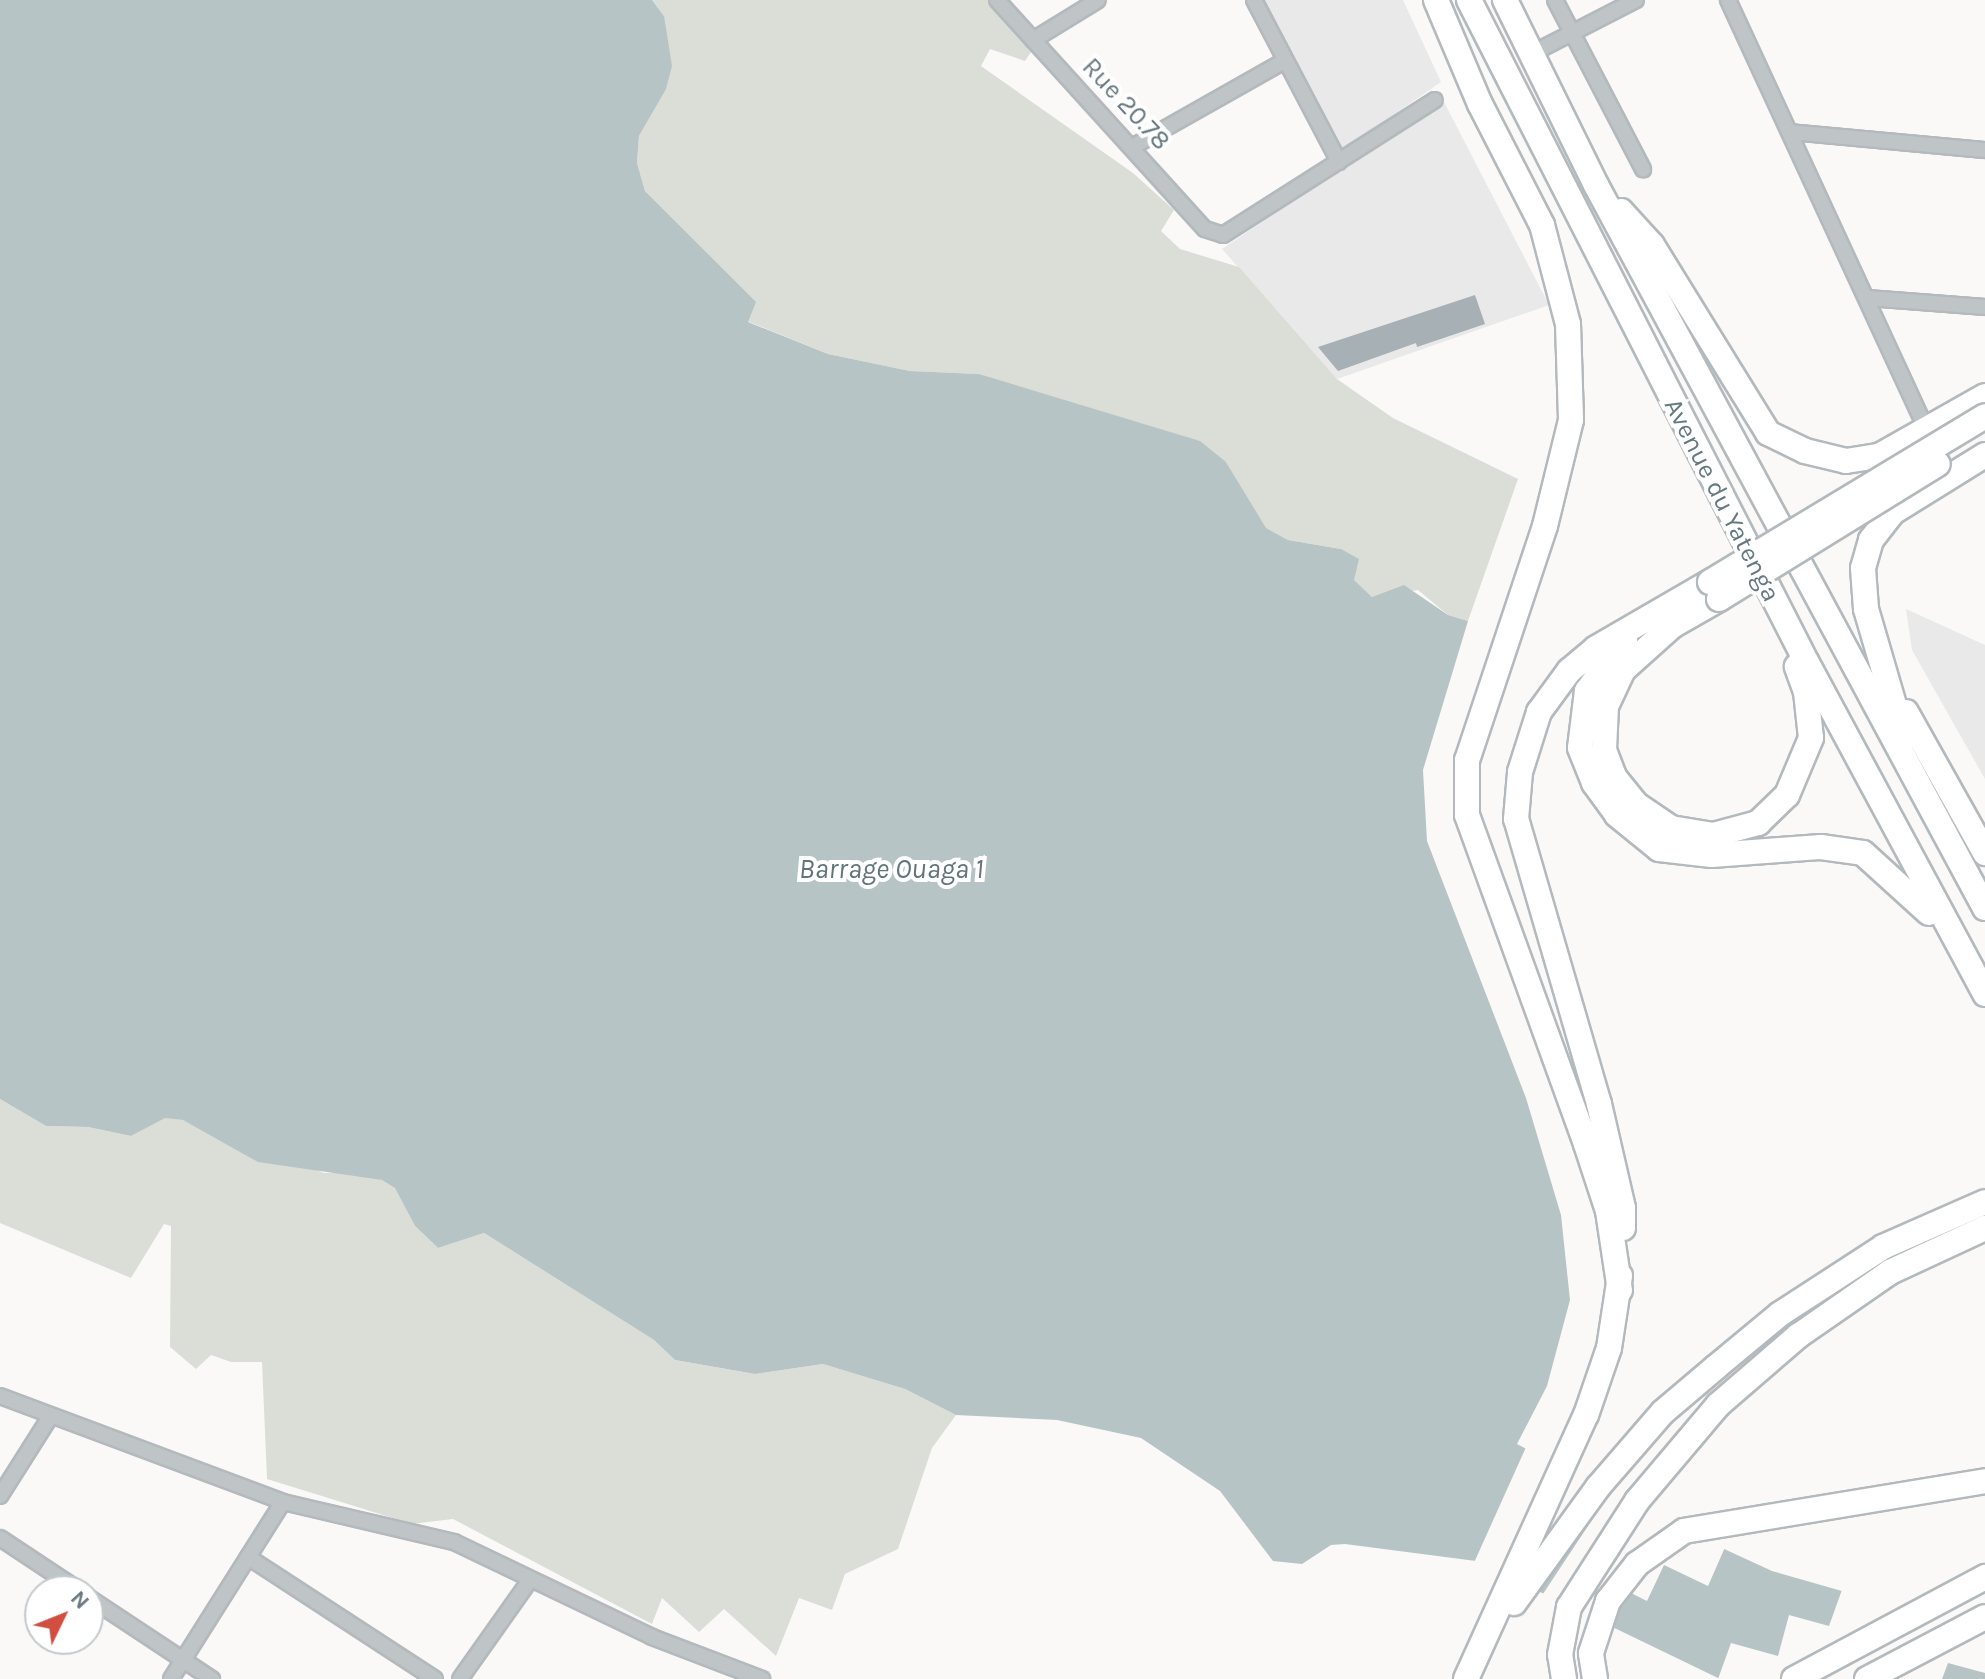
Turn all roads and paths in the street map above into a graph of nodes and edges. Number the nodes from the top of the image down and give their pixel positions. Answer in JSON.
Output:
{"nodes":[{"id":1,"x":997,"y":0,"type":"edge"},
{"id":2,"x":1098,"y":0,"type":"edge"},
{"id":3,"x":1254,"y":0,"type":"edge"},
{"id":4,"x":1436,"y":0,"type":"edge"},
{"id":5,"x":1469,"y":0,"type":"edge"},
{"id":6,"x":1505,"y":0,"type":"edge"},
{"id":7,"x":1555,"y":0,"type":"edge"},
{"id":8,"x":1636,"y":0,"type":"edge"},
{"id":9,"x":1728,"y":0,"type":"edge"},
{"id":10,"x":1572,"y":32,"type":"junction"},
{"id":11,"x":1033,"y":40,"type":"junction"},
{"id":12,"x":1531,"y":54,"type":"junction"},
{"id":13,"x":1284,"y":61,"type":"junction"},
{"id":14,"x":1435,"y":100,"type":"dead end"},
{"id":15,"x":1790,"y":132,"type":"junction"},
{"id":16,"x":1134,"y":146,"type":"junction"},
{"id":17,"x":1985,"y":150,"type":"edge"},
{"id":18,"x":1339,"y":162,"type":"junction"},
{"id":19,"x":1643,"y":169,"type":"dead end"},
{"id":20,"x":1596,"y":185,"type":"junction"},
{"id":21,"x":1868,"y":298,"type":"junction"},
{"id":22,"x":1985,"y":307,"type":"edge"},
{"id":23,"x":1985,"y":396,"type":"edge"},
{"id":24,"x":1985,"y":416,"type":"edge"},
{"id":25,"x":1926,"y":429,"type":"junction"},
{"id":26,"x":1985,"y":434,"type":"edge"},
{"id":27,"x":1985,"y":455,"type":"edge"},
{"id":28,"x":1714,"y":590,"type":"junction"},
{"id":29,"x":1772,"y":597,"type":"junction"},
{"id":30,"x":1649,"y":616,"type":"junction"},
{"id":31,"x":1880,"y":666,"type":"junction"},
{"id":32,"x":1926,"y":805,"type":"junction"},
{"id":33,"x":1985,"y":853,"type":"edge"},
{"id":34,"x":1985,"y":888,"type":"edge"},
{"id":35,"x":1985,"y":908,"type":"edge"},
{"id":36,"x":1953,"y":938,"type":"junction"},
{"id":37,"x":1985,"y":994,"type":"edge"},
{"id":38,"x":1985,"y":1202,"type":"edge"},
{"id":39,"x":1985,"y":1228,"type":"edge"},
{"id":40,"x":1620,"y":1290,"type":"junction"},
{"id":41,"x":0,"y":1396,"type":"edge"},
{"id":42,"x":50,"y":1417,"type":"junction"},
{"id":43,"x":1985,"y":1481,"type":"edge"},
{"id":44,"x":0,"y":1496,"type":"edge"},
{"id":45,"x":283,"y":1502,"type":"junction"},
{"id":46,"x":0,"y":1538,"type":"edge"},
{"id":47,"x":248,"y":1557,"type":"junction"},
{"id":48,"x":56,"y":1575,"type":"edge"},
{"id":49,"x":1985,"y":1577,"type":"edge"},
{"id":50,"x":530,"y":1580,"type":"junction"},
{"id":51,"x":1519,"y":1583,"type":"junction"},
{"id":52,"x":104,"y":1608,"type":"edge"},
{"id":53,"x":1982,"y":1619,"type":"edge"},
{"id":54,"x":183,"y":1660,"type":"junction"},
{"id":55,"x":745,"y":1677,"type":"edge"},
{"id":56,"x":171,"y":1679,"type":"edge"},
{"id":57,"x":212,"y":1679,"type":"edge"},
{"id":58,"x":435,"y":1679,"type":"edge"},
{"id":59,"x":460,"y":1679,"type":"edge"},
{"id":60,"x":762,"y":1679,"type":"edge"},
{"id":61,"x":1466,"y":1679,"type":"edge"},
{"id":62,"x":1564,"y":1679,"type":"edge"},
{"id":63,"x":1595,"y":1679,"type":"edge"},
{"id":64,"x":1794,"y":1679,"type":"edge"},
{"id":65,"x":1867,"y":1679,"type":"edge"}],
"edges":[{"from":1,"to":11,"type":"street","name":"Rue 20.78"},
{"from":2,"to":11,"type":"street"},
{"from":3,"to":13,"type":"street"},
{"from":4,"to":40,"type":"main road"},
{"from":5,"to":29,"type":"main road","name":"Avenue du Yatenga"},
{"from":6,"to":12,"type":"main road","name":"Avenue du Yatenga"},
{"from":7,"to":10,"type":"street"},
{"from":8,"to":10,"type":"street"},
{"from":9,"to":15,"type":"street"},
{"from":10,"to":12,"type":"street"},
{"from":10,"to":19,"type":"street"},
{"from":11,"to":16,"type":"street","name":"Rue 20.78"},
{"from":12,"to":20,"type":"main road","name":"Avenue du Yatenga"},
{"from":13,"to":16,"type":"street"},
{"from":13,"to":18,"type":"street"},
{"from":14,"to":18,"type":"street"},
{"from":15,"to":17,"type":"street"},
{"from":15,"to":21,"type":"street"},
{"from":16,"to":18,"type":"street","name":"Rue 20.78"},
{"from":20,"to":25,"type":"main road"},
{"from":20,"to":32,"type":"main road","name":"Avenue du Yatenga"},
{"from":21,"to":22,"type":"street"},
{"from":21,"to":25,"type":"street"},
{"from":23,"to":25,"type":"main road"},
{"from":24,"to":28,"type":"main road","bridge":true},
{"from":26,"to":28,"type":"main road","bridge":true},
{"from":27,"to":31,"type":"main road"},
{"from":28,"to":29,"type":"main road"},
{"from":28,"to":30,"type":"main road"},
{"from":29,"to":36,"type":"main road","name":"Avenue du Yatenga"},
{"from":30,"to":36,"type":"main road"},
{"from":30,"to":40,"type":"main road"},
{"from":31,"to":32,"type":"main road"},
{"from":31,"to":33,"type":"main road"},
{"from":32,"to":34,"type":"main road"},
{"from":32,"to":35,"type":"main road","name":"Avenue du Yatenga"},
{"from":36,"to":37,"type":"main road","name":"Avenue du Yatenga"},
{"from":38,"to":51,"type":"main road"},
{"from":39,"to":62,"type":"main road"},
{"from":40,"to":51,"type":"main road"},
{"from":41,"to":42,"type":"street"},
{"from":42,"to":44,"type":"street"},
{"from":42,"to":45,"type":"street"},
{"from":43,"to":63,"type":"main road"},
{"from":45,"to":47,"type":"street"},
{"from":45,"to":50,"type":"street"},
{"from":46,"to":48,"type":"street"},
{"from":47,"to":54,"type":"street"},
{"from":47,"to":58,"type":"street"},
{"from":49,"to":64,"type":"main road"},
{"from":50,"to":55,"type":"street"},
{"from":50,"to":59,"type":"street"},
{"from":51,"to":61,"type":"main road"},
{"from":52,"to":54,"type":"street"},
{"from":53,"to":65,"type":"main road"},
{"from":54,"to":56,"type":"street"},
{"from":54,"to":57,"type":"street"},
{"from":55,"to":60,"type":"street"}]}
